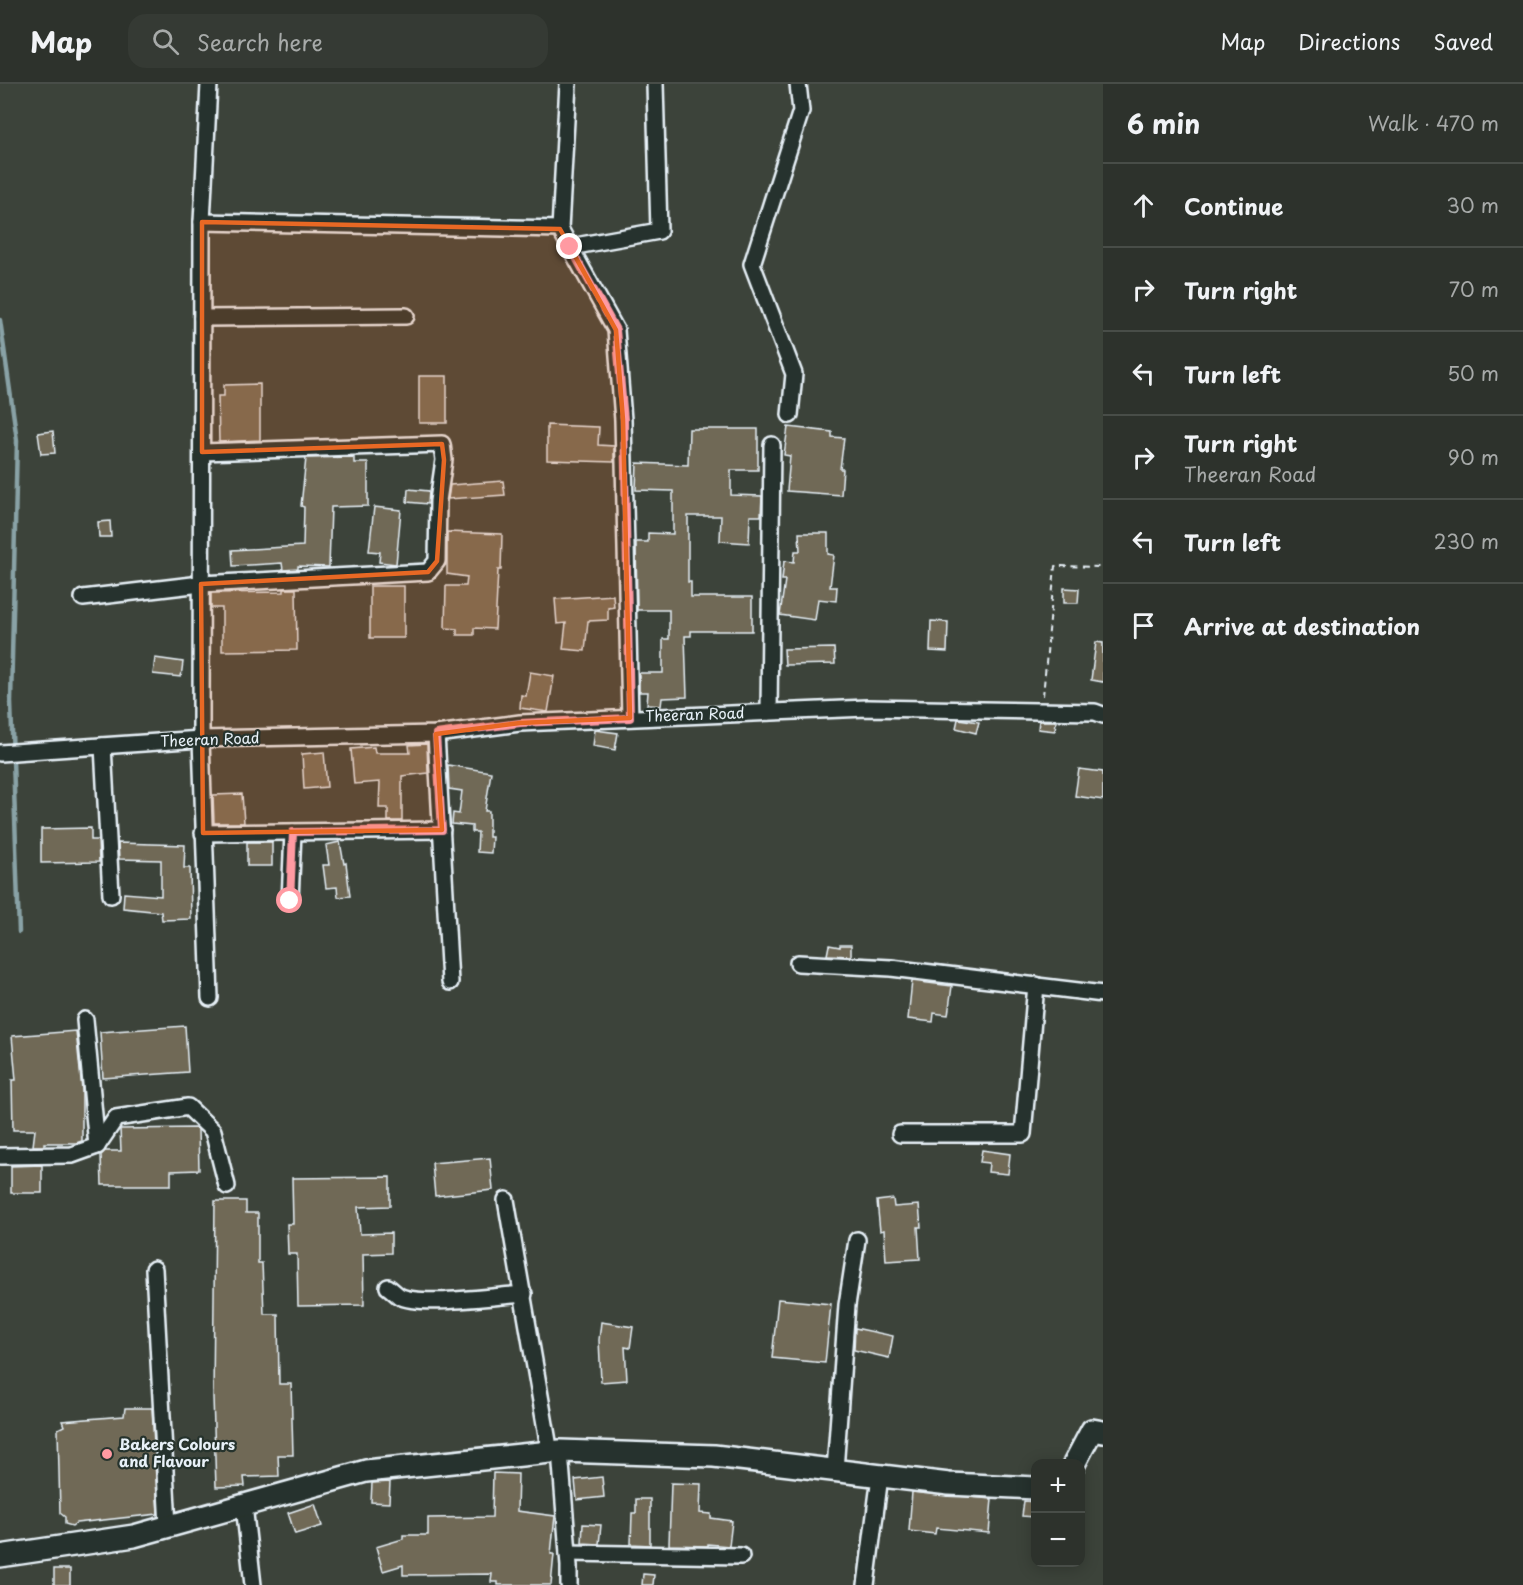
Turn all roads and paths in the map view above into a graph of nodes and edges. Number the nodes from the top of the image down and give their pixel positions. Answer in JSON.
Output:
{"nodes":[{"id":1,"x":209,"y":84,"type":"edge"},
{"id":2,"x":568,"y":84,"type":"edge"},
{"id":3,"x":655,"y":84,"type":"edge"},
{"id":4,"x":798,"y":84,"type":"edge"},
{"id":5,"x":202,"y":222,"type":"junction"},
{"id":6,"x":560,"y":229,"type":"junction"},
{"id":7,"x":570,"y":247,"type":"junction"},
{"id":8,"x":406,"y":316,"type":"dead end"},
{"id":9,"x":202,"y":318,"type":"junction"},
{"id":10,"x":790,"y":415,"type":"dead end"},
{"id":11,"x":772,"y":446,"type":"dead end"},
{"id":12,"x":202,"y":452,"type":"junction"},
{"id":13,"x":1103,"y":567,"type":"edge"},
{"id":14,"x":201,"y":584,"type":"junction"},
{"id":15,"x":83,"y":598,"type":"dead end"},
{"id":16,"x":1041,"y":711,"type":"junction"},
{"id":17,"x":770,"y":712,"type":"junction"},
{"id":18,"x":1103,"y":715,"type":"edge"},
{"id":19,"x":630,"y":718,"type":"junction"},
{"id":20,"x":436,"y":734,"type":"junction"},
{"id":21,"x":201,"y":740,"type":"junction"},
{"id":22,"x":103,"y":746,"type":"junction"},
{"id":23,"x":0,"y":753,"type":"edge"},
{"id":24,"x":442,"y":830,"type":"junction"},
{"id":25,"x":293,"y":832,"type":"junction"},
{"id":26,"x":203,"y":833,"type":"junction"},
{"id":27,"x":111,"y":895,"type":"dead end"},
{"id":28,"x":290,"y":901,"type":"dead end"},
{"id":29,"x":798,"y":963,"type":"dead end"},
{"id":30,"x":450,"y":982,"type":"dead end"},
{"id":31,"x":1036,"y":985,"type":"junction"},
{"id":32,"x":1103,"y":994,"type":"edge"},
{"id":33,"x":210,"y":999,"type":"dead end"},
{"id":34,"x":85,"y":1020,"type":"dead end"},
{"id":35,"x":900,"y":1134,"type":"dead end"},
{"id":36,"x":97,"y":1146,"type":"junction"},
{"id":37,"x":0,"y":1156,"type":"edge"},
{"id":38,"x":227,"y":1186,"type":"dead end"},
{"id":39,"x":506,"y":1200,"type":"dead end"},
{"id":40,"x":857,"y":1240,"type":"dead end"},
{"id":41,"x":154,"y":1269,"type":"dead end"},
{"id":42,"x":388,"y":1287,"type":"dead end"},
{"id":43,"x":524,"y":1294,"type":"junction"},
{"id":44,"x":1103,"y":1432,"type":"edge"},
{"id":45,"x":555,"y":1452,"type":"junction"},
{"id":46,"x":1077,"y":1459,"type":"edge"},
{"id":47,"x":835,"y":1470,"type":"junction"},
{"id":48,"x":880,"y":1476,"type":"junction"},
{"id":49,"x":1031,"y":1488,"type":"edge"},
{"id":50,"x":244,"y":1505,"type":"junction"},
{"id":51,"x":168,"y":1526,"type":"junction"},
{"id":52,"x":568,"y":1553,"type":"junction"},
{"id":53,"x":0,"y":1556,"type":"edge"},
{"id":54,"x":741,"y":1556,"type":"dead end"},
{"id":55,"x":253,"y":1585,"type":"edge"},
{"id":56,"x":568,"y":1585,"type":"edge"},
{"id":57,"x":866,"y":1585,"type":"edge"}],
"edges":[{"from":1,"to":5,"type":"street"},
{"from":2,"to":6,"type":"street"},
{"from":3,"to":7,"type":"street"},
{"from":4,"to":10,"type":"street"},
{"from":5,"to":6,"type":"street"},
{"from":5,"to":9,"type":"street"},
{"from":6,"to":7,"type":"street"},
{"from":7,"to":19,"type":"street"},
{"from":8,"to":9,"type":"street"},
{"from":9,"to":12,"type":"street"},
{"from":11,"to":17,"type":"street"},
{"from":12,"to":14,"type":"street"},
{"from":12,"to":14,"type":"street"},
{"from":13,"to":16,"type":"path"},
{"from":14,"to":15,"type":"street"},
{"from":14,"to":21,"type":"street"},
{"from":16,"to":17,"type":"street","name":"Theeran Road"},
{"from":16,"to":18,"type":"street","name":"Theeran Road"},
{"from":17,"to":19,"type":"street","name":"Theeran Road"},
{"from":19,"to":20,"type":"street","name":"Theeran Road"},
{"from":20,"to":21,"type":"street","name":"Theeran Road"},
{"from":20,"to":24,"type":"street"},
{"from":21,"to":22,"type":"street","name":"Theeran Road"},
{"from":21,"to":26,"type":"street"},
{"from":22,"to":23,"type":"street","name":"Theeran Road"},
{"from":22,"to":27,"type":"street"},
{"from":24,"to":25,"type":"street"},
{"from":24,"to":30,"type":"street"},
{"from":25,"to":26,"type":"street"},
{"from":25,"to":28,"type":"street"},
{"from":26,"to":33,"type":"street"},
{"from":29,"to":31,"type":"street"},
{"from":31,"to":32,"type":"street"},
{"from":31,"to":35,"type":"street"},
{"from":34,"to":36,"type":"street"},
{"from":36,"to":37,"type":"street"},
{"from":36,"to":38,"type":"street"},
{"from":39,"to":43,"type":"street"},
{"from":40,"to":47,"type":"street"},
{"from":41,"to":51,"type":"street"},
{"from":42,"to":43,"type":"street"},
{"from":43,"to":45,"type":"street"},
{"from":44,"to":46,"type":"street"},
{"from":45,"to":47,"type":"street"},
{"from":45,"to":50,"type":"street"},
{"from":45,"to":52,"type":"street"},
{"from":47,"to":48,"type":"street"},
{"from":48,"to":49,"type":"street"},
{"from":48,"to":57,"type":"street"},
{"from":50,"to":51,"type":"street"},
{"from":50,"to":55,"type":"street"},
{"from":51,"to":53,"type":"street"},
{"from":52,"to":54,"type":"street"},
{"from":52,"to":56,"type":"street"}]}
